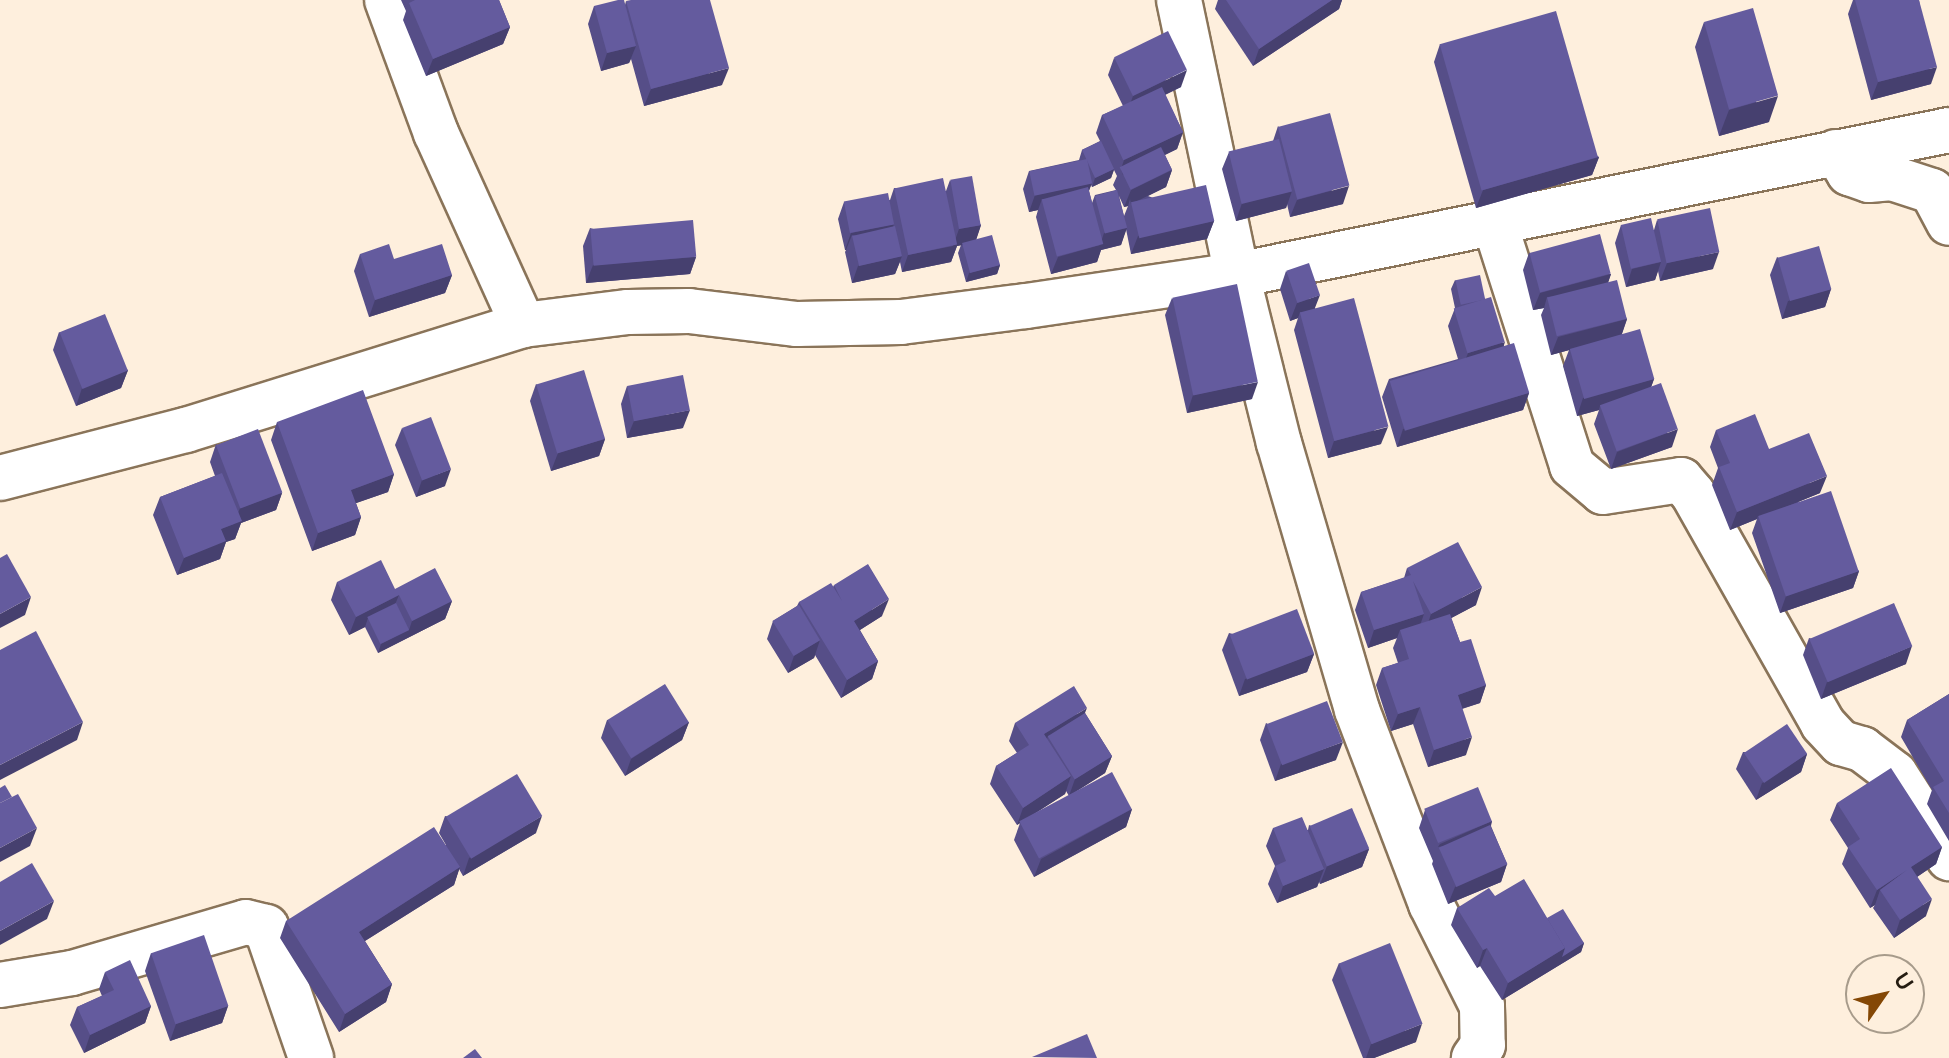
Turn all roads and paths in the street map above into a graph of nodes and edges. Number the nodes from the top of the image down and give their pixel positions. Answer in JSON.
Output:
{"nodes":[{"id":1,"x":387,"y":0,"type":"edge"},
{"id":2,"x":1179,"y":0,"type":"edge"},
{"id":3,"x":1949,"y":130,"type":"edge"},
{"id":4,"x":1836,"y":152,"type":"junction"},
{"id":5,"x":1494,"y":221,"type":"junction"},
{"id":6,"x":1949,"y":223,"type":"edge"},
{"id":7,"x":1237,"y":275,"type":"junction"},
{"id":8,"x":523,"y":325,"type":"junction"},
{"id":9,"x":0,"y":478,"type":"edge"},
{"id":10,"x":1949,"y":858,"type":"edge"},
{"id":11,"x":0,"y":985,"type":"edge"},
{"id":12,"x":311,"y":1058,"type":"edge"},
{"id":13,"x":1474,"y":1058,"type":"edge"}],
"edges":[{"from":1,"to":8,"type":"street"},
{"from":2,"to":7,"type":"street"},
{"from":3,"to":4,"type":"street"},
{"from":4,"to":5,"type":"street"},
{"from":4,"to":6,"type":"street"},
{"from":5,"to":7,"type":"street"},
{"from":5,"to":10,"type":"street"},
{"from":7,"to":8,"type":"street"},
{"from":7,"to":13,"type":"street"},
{"from":8,"to":9,"type":"street"},
{"from":11,"to":12,"type":"street"}]}
